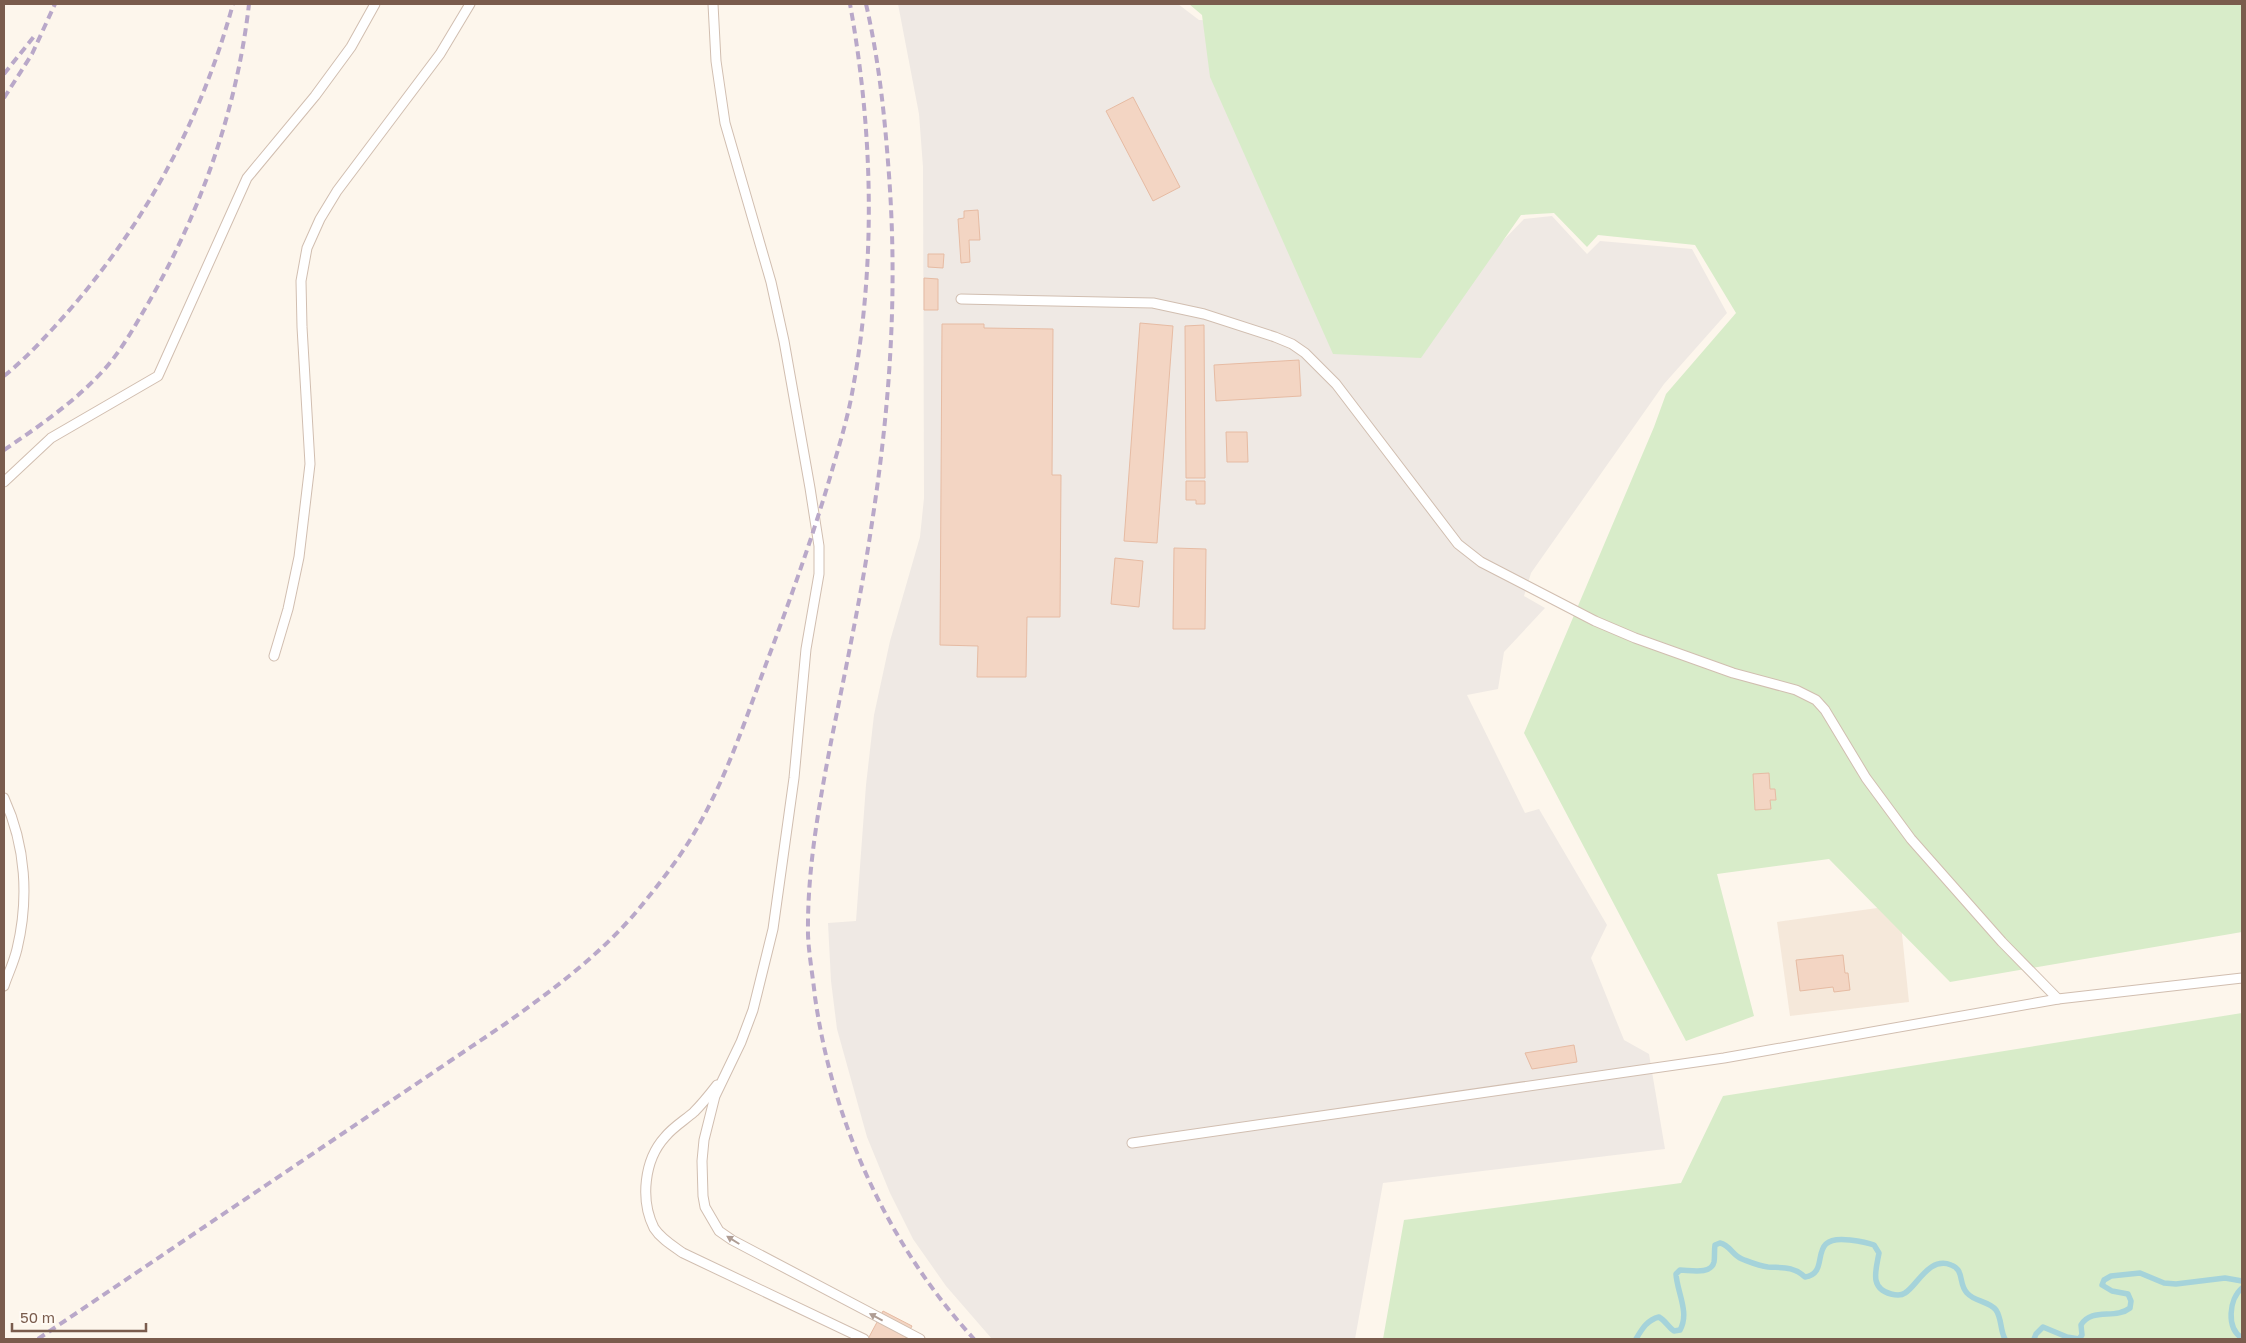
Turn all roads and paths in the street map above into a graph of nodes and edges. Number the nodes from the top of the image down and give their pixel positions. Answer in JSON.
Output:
{"nodes":[{"id":1,"x":375,"y":4,"type":"edge"},
{"id":2,"x":470,"y":4,"type":"edge"},
{"id":3,"x":712,"y":4,"type":"edge"},
{"id":4,"x":961,"y":299,"type":"dead end"},
{"id":5,"x":4,"y":482,"type":"edge"},
{"id":6,"x":274,"y":656,"type":"dead end"},
{"id":7,"x":4,"y":798,"type":"edge"},
{"id":8,"x":2242,"y":978,"type":"edge"},
{"id":9,"x":4,"y":986,"type":"edge"},
{"id":10,"x":2058,"y":999,"type":"junction"},
{"id":11,"x":727,"y":1071,"type":"junction"},
{"id":12,"x":1132,"y":1144,"type":"dead end"},
{"id":13,"x":864,"y":1339,"type":"edge"},
{"id":14,"x":920,"y":1339,"type":"edge"}],
"edges":[{"from":1,"to":5,"type":"lane"},
{"from":2,"to":6,"type":"lane"},
{"from":3,"to":11,"type":"lane"},
{"from":4,"to":10,"type":"lane"},
{"from":7,"to":9,"type":"lane"},
{"from":8,"to":10,"type":"lane"},
{"from":10,"to":12,"type":"lane"},
{"from":11,"to":13,"type":"lane"},
{"from":14,"to":11,"type":"lane","one_way":true}]}
